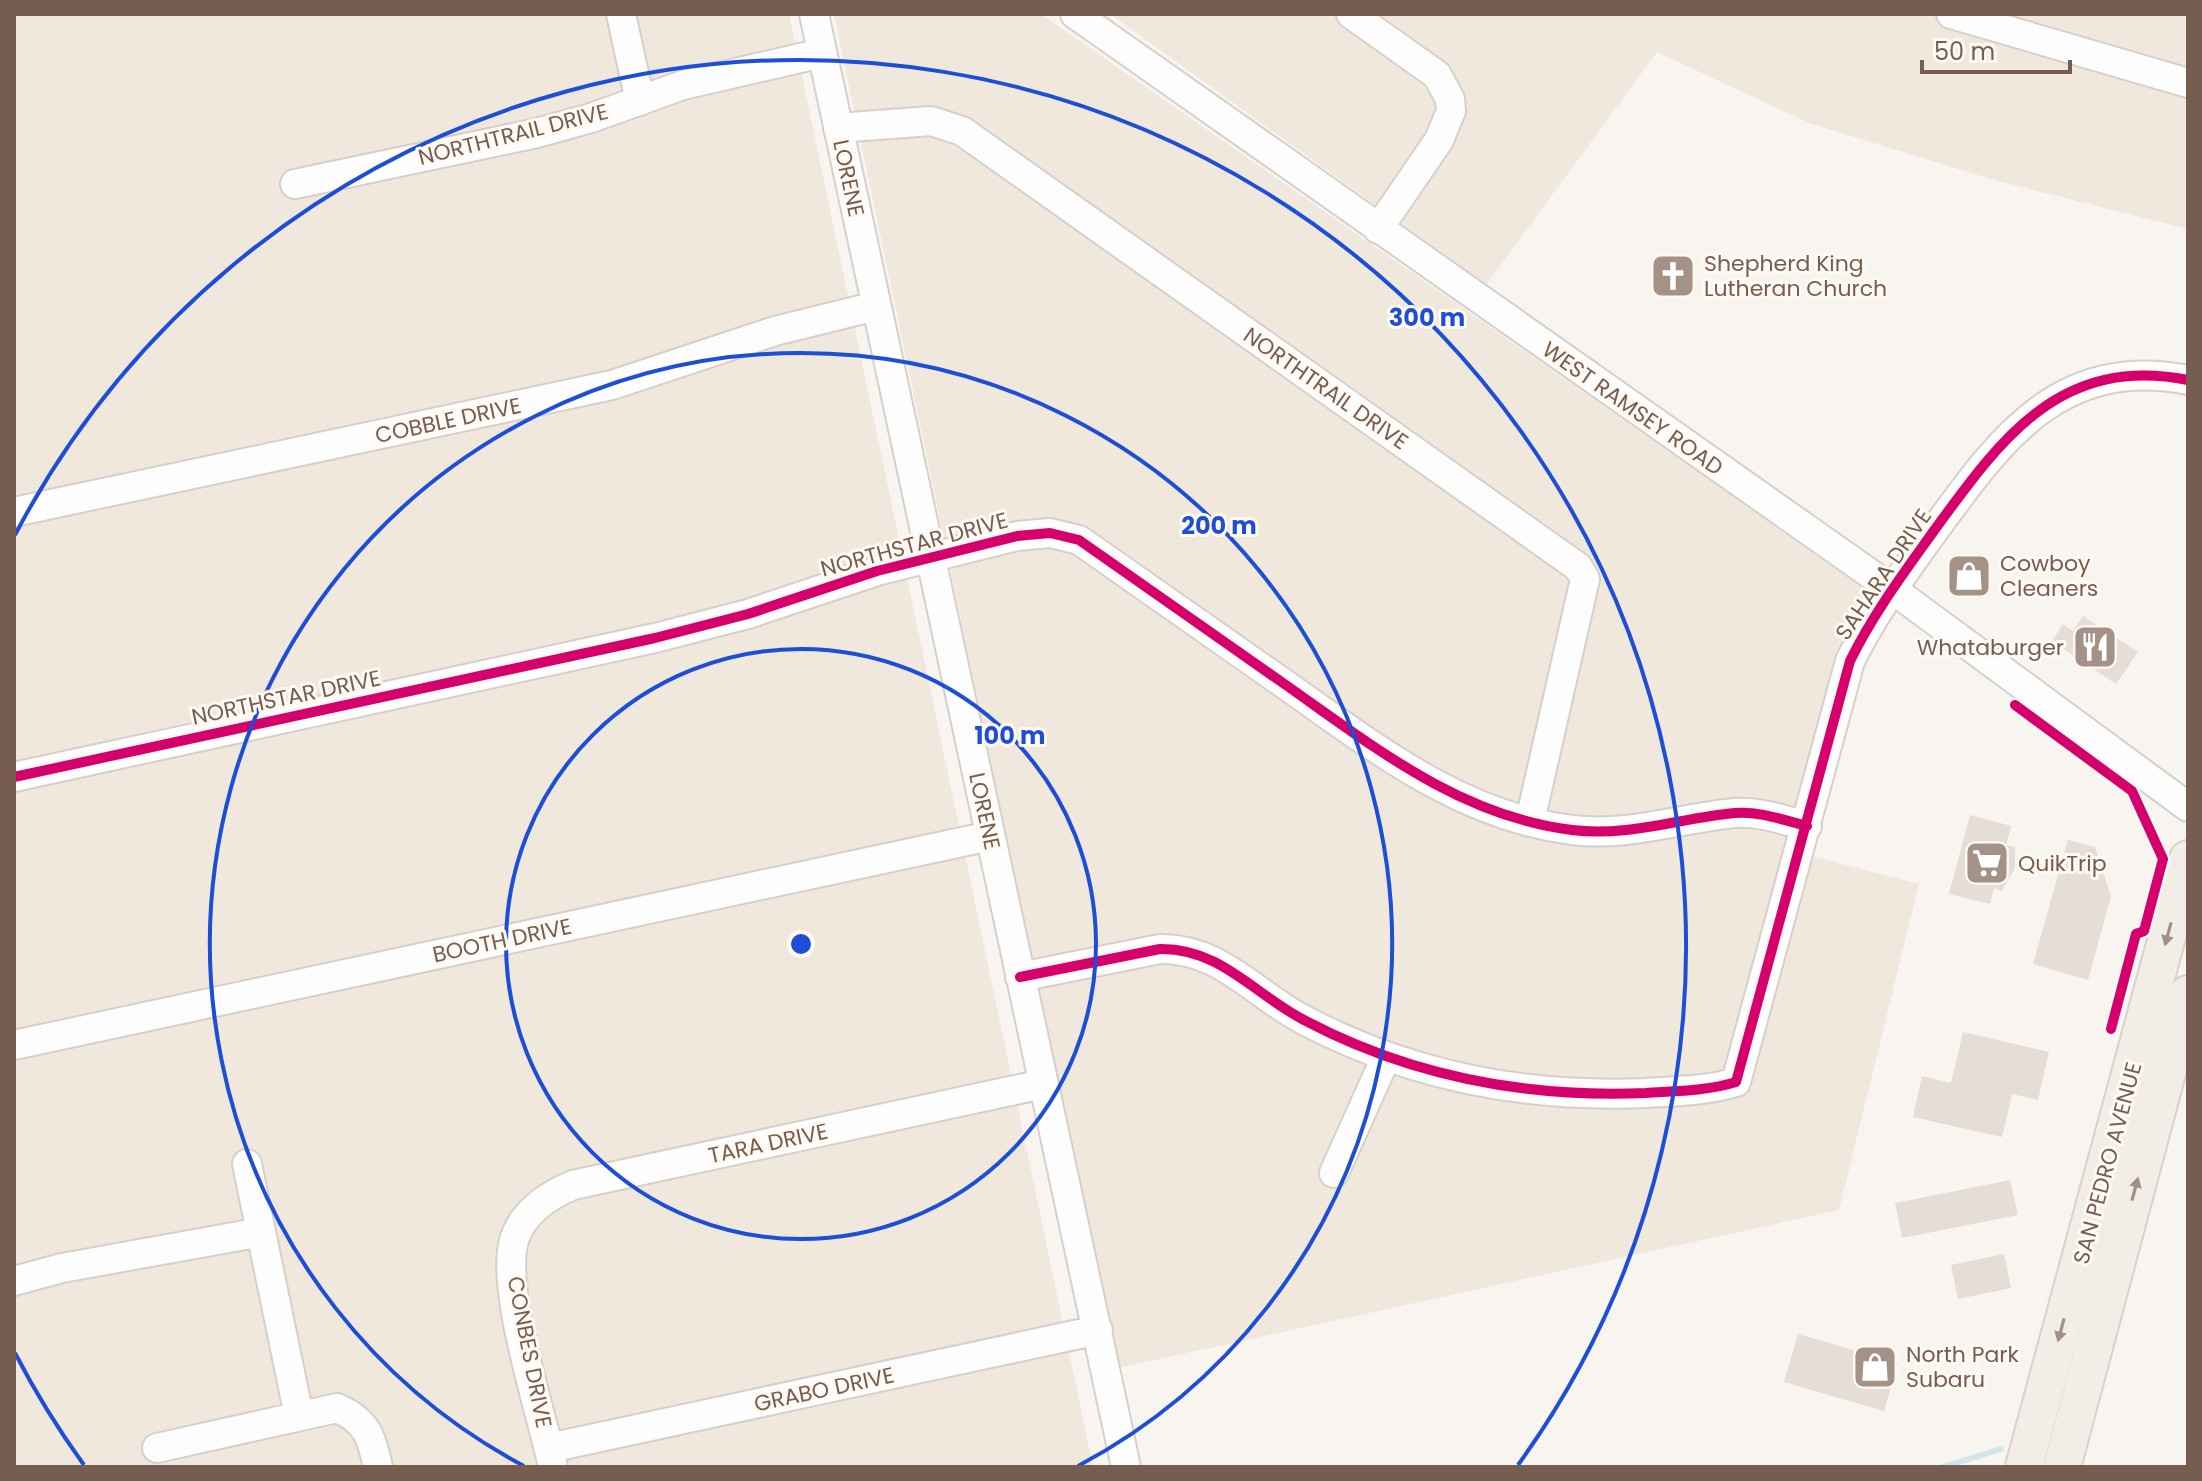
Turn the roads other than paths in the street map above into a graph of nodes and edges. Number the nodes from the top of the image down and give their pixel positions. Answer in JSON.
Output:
{"nodes":[{"id":1,"x":621,"y":14,"type":"edge"},
{"id":2,"x":814,"y":14,"type":"edge"},
{"id":3,"x":1075,"y":14,"type":"edge"},
{"id":4,"x":1351,"y":14,"type":"edge"},
{"id":5,"x":1951,"y":14,"type":"edge"},
{"id":6,"x":822,"y":53,"type":"junction"},
{"id":7,"x":2188,"y":83,"type":"edge"},
{"id":8,"x":640,"y":101,"type":"junction"},
{"id":9,"x":838,"y":128,"type":"junction"},
{"id":10,"x":295,"y":184,"type":"dead end"},
{"id":11,"x":1378,"y":229,"type":"junction"},
{"id":12,"x":876,"y":306,"type":"junction"},
{"id":13,"x":2188,"y":380,"type":"edge"},
{"id":14,"x":14,"y":512,"type":"edge"},
{"id":15,"x":932,"y":558,"type":"junction"},
{"id":16,"x":1892,"y":589,"type":"junction"},
{"id":17,"x":14,"y":777,"type":"edge"},
{"id":18,"x":2188,"y":807,"type":"edge"},
{"id":19,"x":1530,"y":821,"type":"junction"},
{"id":20,"x":1807,"y":826,"type":"junction"},
{"id":21,"x":990,"y":836,"type":"junction"},
{"id":22,"x":2188,"y":859,"type":"edge"},
{"id":23,"x":1020,"y":977,"type":"junction"},
{"id":24,"x":2188,"y":994,"type":"edge"},
{"id":25,"x":14,"y":1045,"type":"edge"},
{"id":26,"x":1386,"y":1057,"type":"junction"},
{"id":27,"x":1043,"y":1084,"type":"junction"},
{"id":28,"x":247,"y":1164,"type":"dead end"},
{"id":29,"x":1334,"y":1173,"type":"dead end"},
{"id":30,"x":261,"y":1232,"type":"junction"},
{"id":31,"x":515,"y":1238,"type":"joint"},
{"id":32,"x":2099,"y":1260,"type":"junction"},
{"id":33,"x":14,"y":1281,"type":"edge"},
{"id":34,"x":1098,"y":1330,"type":"junction"},
{"id":35,"x":299,"y":1416,"type":"junction"},
{"id":36,"x":157,"y":1448,"type":"dead end"},
{"id":37,"x":551,"y":1458,"type":"edge"},
{"id":38,"x":378,"y":1467,"type":"edge"},
{"id":39,"x":1126,"y":1467,"type":"edge"},
{"id":40,"x":2024,"y":1467,"type":"edge"},
{"id":41,"x":2062,"y":1467,"type":"edge"}],
"edges":[{"from":1,"to":8,"type":"street"},
{"from":2,"to":6,"type":"street","name":"LORENE"},
{"from":3,"to":11,"type":"street","name":"WEST RAMSEY ROAD"},
{"from":4,"to":11,"type":"street"},
{"from":5,"to":7,"type":"street"},
{"from":6,"to":8,"type":"street","name":"NORTHTRAIL DRIVE"},
{"from":6,"to":9,"type":"street","name":"LORENE"},
{"from":8,"to":10,"type":"street","name":"NORTHTRAIL DRIVE"},
{"from":9,"to":12,"type":"street","name":"LORENE"},
{"from":9,"to":19,"type":"street","name":"NORTHTRAIL DRIVE"},
{"from":11,"to":16,"type":"street","name":"WEST RAMSEY ROAD"},
{"from":12,"to":14,"type":"street","name":"COBBLE DRIVE"},
{"from":12,"to":15,"type":"street","name":"LORENE"},
{"from":13,"to":16,"type":"street","name":"SAHARA DRIVE"},
{"from":15,"to":17,"type":"street","name":"NORTHSTAR DRIVE"},
{"from":15,"to":19,"type":"street","name":"NORTHSTAR DRIVE"},
{"from":15,"to":21,"type":"street","name":"LORENE"},
{"from":16,"to":18,"type":"street","name":"WEST RAMSEY ROAD"},
{"from":16,"to":20,"type":"street","name":"SAHARA DRIVE"},
{"from":19,"to":20,"type":"street","name":"NORTHSTAR DRIVE"},
{"from":20,"to":26,"type":"street","name":"SAHARA DRIVE"},
{"from":21,"to":23,"type":"street","name":"LORENE"},
{"from":21,"to":25,"type":"street","name":"BOOTH DRIVE"},
{"from":22,"to":32,"type":"main road","name":"SAN PEDRO AVENUE","one_way":true},
{"from":23,"to":26,"type":"street"},
{"from":23,"to":27,"type":"street","name":"LORENE"},
{"from":32,"to":24,"type":"main road","name":"SAN PEDRO AVENUE","one_way":true},
{"from":26,"to":29,"type":"street"},
{"from":27,"to":31,"type":"street","name":"TARA DRIVE"},
{"from":27,"to":34,"type":"street","name":"LORENE"},
{"from":28,"to":30,"type":"street"},
{"from":30,"to":33,"type":"street"},
{"from":30,"to":35,"type":"street"},
{"from":31,"to":37,"type":"street","name":"CONBES DRIVE"},
{"from":32,"to":40,"type":"main road","name":"SAN PEDRO AVENUE","one_way":true},
{"from":32,"to":41,"type":"main road","name":"SAN PEDRO AVENUE"},
{"from":34,"to":37,"type":"street","name":"GRABO DRIVE"},
{"from":34,"to":39,"type":"street","name":"LORENE"},
{"from":35,"to":36,"type":"street"},
{"from":35,"to":38,"type":"street"}]}
